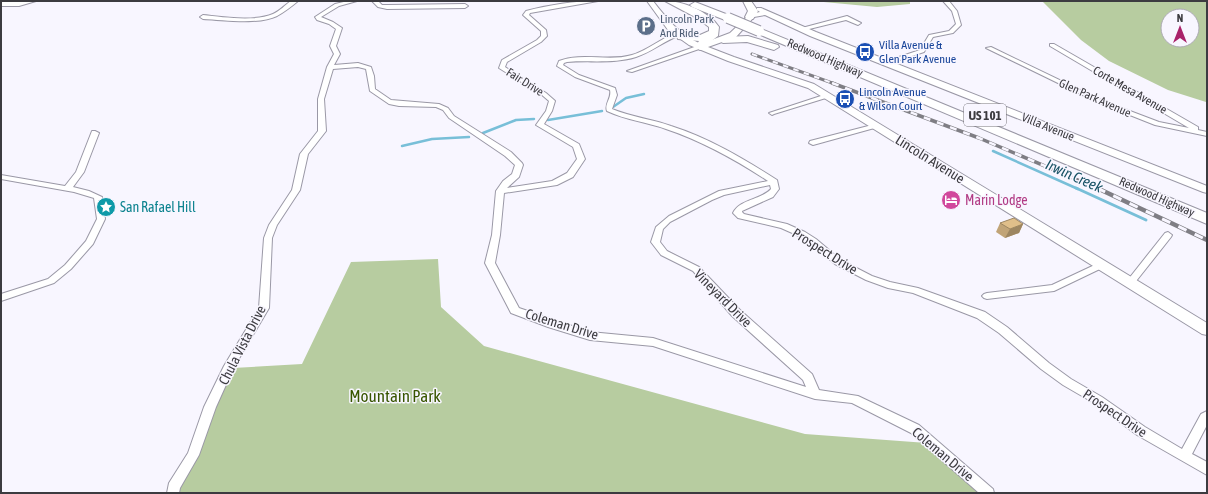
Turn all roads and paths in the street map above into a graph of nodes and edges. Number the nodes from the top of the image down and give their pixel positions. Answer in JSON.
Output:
{"nodes":[{"id":1,"x":33,"y":1,"type":"edge"},
{"id":2,"x":295,"y":1,"type":"edge"},
{"id":3,"x":354,"y":1,"type":"edge"},
{"id":4,"x":376,"y":1,"type":"edge"},
{"id":5,"x":595,"y":1,"type":"edge"},
{"id":6,"x":650,"y":1,"type":"edge"},
{"id":7,"x":669,"y":1,"type":"edge"},
{"id":8,"x":686,"y":1,"type":"edge"},
{"id":9,"x":702,"y":1,"type":"edge"},
{"id":10,"x":746,"y":1,"type":"edge"},
{"id":11,"x":946,"y":1,"type":"edge"},
{"id":12,"x":1,"y":4,"type":"edge"},
{"id":13,"x":465,"y":6,"type":"dead end"},
{"id":14,"x":759,"y":9,"type":"joint"},
{"id":15,"x":730,"y":15,"type":"junction"},
{"id":16,"x":750,"y":16,"type":"junction"},
{"id":17,"x":203,"y":17,"type":"dead end"},
{"id":18,"x":778,"y":19,"type":"junction"},
{"id":19,"x":858,"y":23,"type":"dead end"},
{"id":20,"x":761,"y":28,"type":"junction"},
{"id":21,"x":801,"y":29,"type":"junction"},
{"id":22,"x":714,"y":31,"type":"junction"},
{"id":23,"x":681,"y":36,"type":"junction"},
{"id":24,"x":723,"y":40,"type":"junction"},
{"id":25,"x":1052,"y":45,"type":"dead end"},
{"id":26,"x":700,"y":47,"type":"junction"},
{"id":27,"x":989,"y":48,"type":"dead end"},
{"id":28,"x":732,"y":59,"type":"junction"},
{"id":29,"x":886,"y":63,"type":"junction"},
{"id":30,"x":330,"y":67,"type":"junction"},
{"id":31,"x":630,"y":71,"type":"dead end"},
{"id":32,"x":827,"y":96,"type":"junction"},
{"id":33,"x":772,"y":114,"type":"dead end"},
{"id":34,"x":876,"y":126,"type":"junction"},
{"id":35,"x":990,"y":127,"type":"junction"},
{"id":36,"x":95,"y":133,"type":"dead end"},
{"id":37,"x":1205,"y":134,"type":"edge"},
{"id":38,"x":813,"y":143,"type":"dead end"},
{"id":39,"x":1,"y":177,"type":"edge"},
{"id":40,"x":774,"y":182,"type":"junction"},
{"id":41,"x":67,"y":189,"type":"junction"},
{"id":42,"x":1207,"y":190,"type":"edge"},
{"id":43,"x":500,"y":192,"type":"junction"},
{"id":44,"x":1207,"y":207,"type":"edge"},
{"id":45,"x":1207,"y":219,"type":"edge"},
{"id":46,"x":1168,"y":235,"type":"dead end"},
{"id":47,"x":1101,"y":265,"type":"junction"},
{"id":48,"x":1130,"y":283,"type":"junction"},
{"id":49,"x":987,"y":296,"type":"dead end"},
{"id":50,"x":1,"y":298,"type":"edge"},
{"id":51,"x":1207,"y":330,"type":"edge"},
{"id":52,"x":814,"y":394,"type":"junction"},
{"id":53,"x":1207,"y":416,"type":"edge"},
{"id":54,"x":1185,"y":456,"type":"junction"},
{"id":55,"x":1207,"y":469,"type":"edge"},
{"id":56,"x":173,"y":493,"type":"edge"},
{"id":57,"x":988,"y":493,"type":"edge"}],
"edges":[{"from":1,"to":12,"type":"street"},
{"from":2,"to":17,"type":"street"},
{"from":3,"to":30,"type":"street","name":"Chula Vista Drive"},
{"from":4,"to":13,"type":"street"},
{"from":5,"to":43,"type":"street","name":"Fair Drive"},
{"from":6,"to":23,"type":"main road","name":"Lincoln Avenue"},
{"from":7,"to":22,"type":"highway"},
{"from":8,"to":15,"type":"highway","name":"Redwood Highway","number":"US 101"},
{"from":9,"to":15,"type":"highway","name":"Redwood Highway","number":"US 101"},
{"from":10,"to":14,"type":"highway"},
{"from":10,"to":16,"type":"highway"},
{"from":11,"to":29,"type":"street"},
{"from":14,"to":18,"type":"main road","name":"Villa Avenue"},
{"from":15,"to":20,"type":"highway","name":"Redwood Highway","number":"US 101","bridge":true},
{"from":16,"to":18,"type":"main road","name":"Villa Avenue"},
{"from":16,"to":24,"type":"main road"},
{"from":18,"to":21,"type":"main road","name":"Villa Avenue"},
{"from":19,"to":21,"type":"street"},
{"from":20,"to":35,"type":"highway","name":"Redwood Highway","number":"US 101"},
{"from":20,"to":44,"type":"highway","name":"Redwood Highway","number":"US 101"},
{"from":21,"to":29,"type":"main road","name":"Villa Avenue"},
{"from":22,"to":23,"type":"highway"},
{"from":22,"to":26,"type":"highway"},
{"from":23,"to":26,"type":"main road","name":"Lincoln Avenue"},
{"from":23,"to":40,"type":"street"},
{"from":24,"to":26,"type":"main road"},
{"from":24,"to":28,"type":"main road"},
{"from":24,"to":35,"type":"highway"},
{"from":25,"to":37,"type":"street","name":"Corte Mesa Avenue"},
{"from":26,"to":28,"type":"main road","name":"Lincoln Avenue"},
{"from":26,"to":31,"type":"street"},
{"from":27,"to":37,"type":"street","name":"Glen Park Avenue"},
{"from":28,"to":32,"type":"main road","name":"Lincoln Avenue"},
{"from":29,"to":42,"type":"main road","name":"Villa Avenue"},
{"from":30,"to":43,"type":"street","name":"Coleman Drive"},
{"from":30,"to":56,"type":"street","name":"Chula Vista Drive"},
{"from":32,"to":33,"type":"street"},
{"from":32,"to":34,"type":"main road","name":"Lincoln Avenue"},
{"from":34,"to":38,"type":"street"},
{"from":34,"to":47,"type":"main road","name":"Lincoln Avenue"},
{"from":35,"to":45,"type":"highway","name":"Redwood Highway","number":"US 101"},
{"from":36,"to":41,"type":"street"},
{"from":39,"to":41,"type":"street"},
{"from":40,"to":52,"type":"street","name":"Vineyard Drive"},
{"from":40,"to":54,"type":"street","name":"Prospect Drive"},
{"from":41,"to":50,"type":"street"},
{"from":43,"to":52,"type":"street","name":"Coleman Drive"},
{"from":46,"to":48,"type":"street"},
{"from":47,"to":48,"type":"main road","name":"Lincoln Avenue"},
{"from":47,"to":49,"type":"street"},
{"from":48,"to":51,"type":"main road","name":"Lincoln Avenue"},
{"from":52,"to":57,"type":"street","name":"Coleman Drive"},
{"from":53,"to":54,"type":"street"},
{"from":54,"to":55,"type":"street","name":"Prospect Drive"}]}
